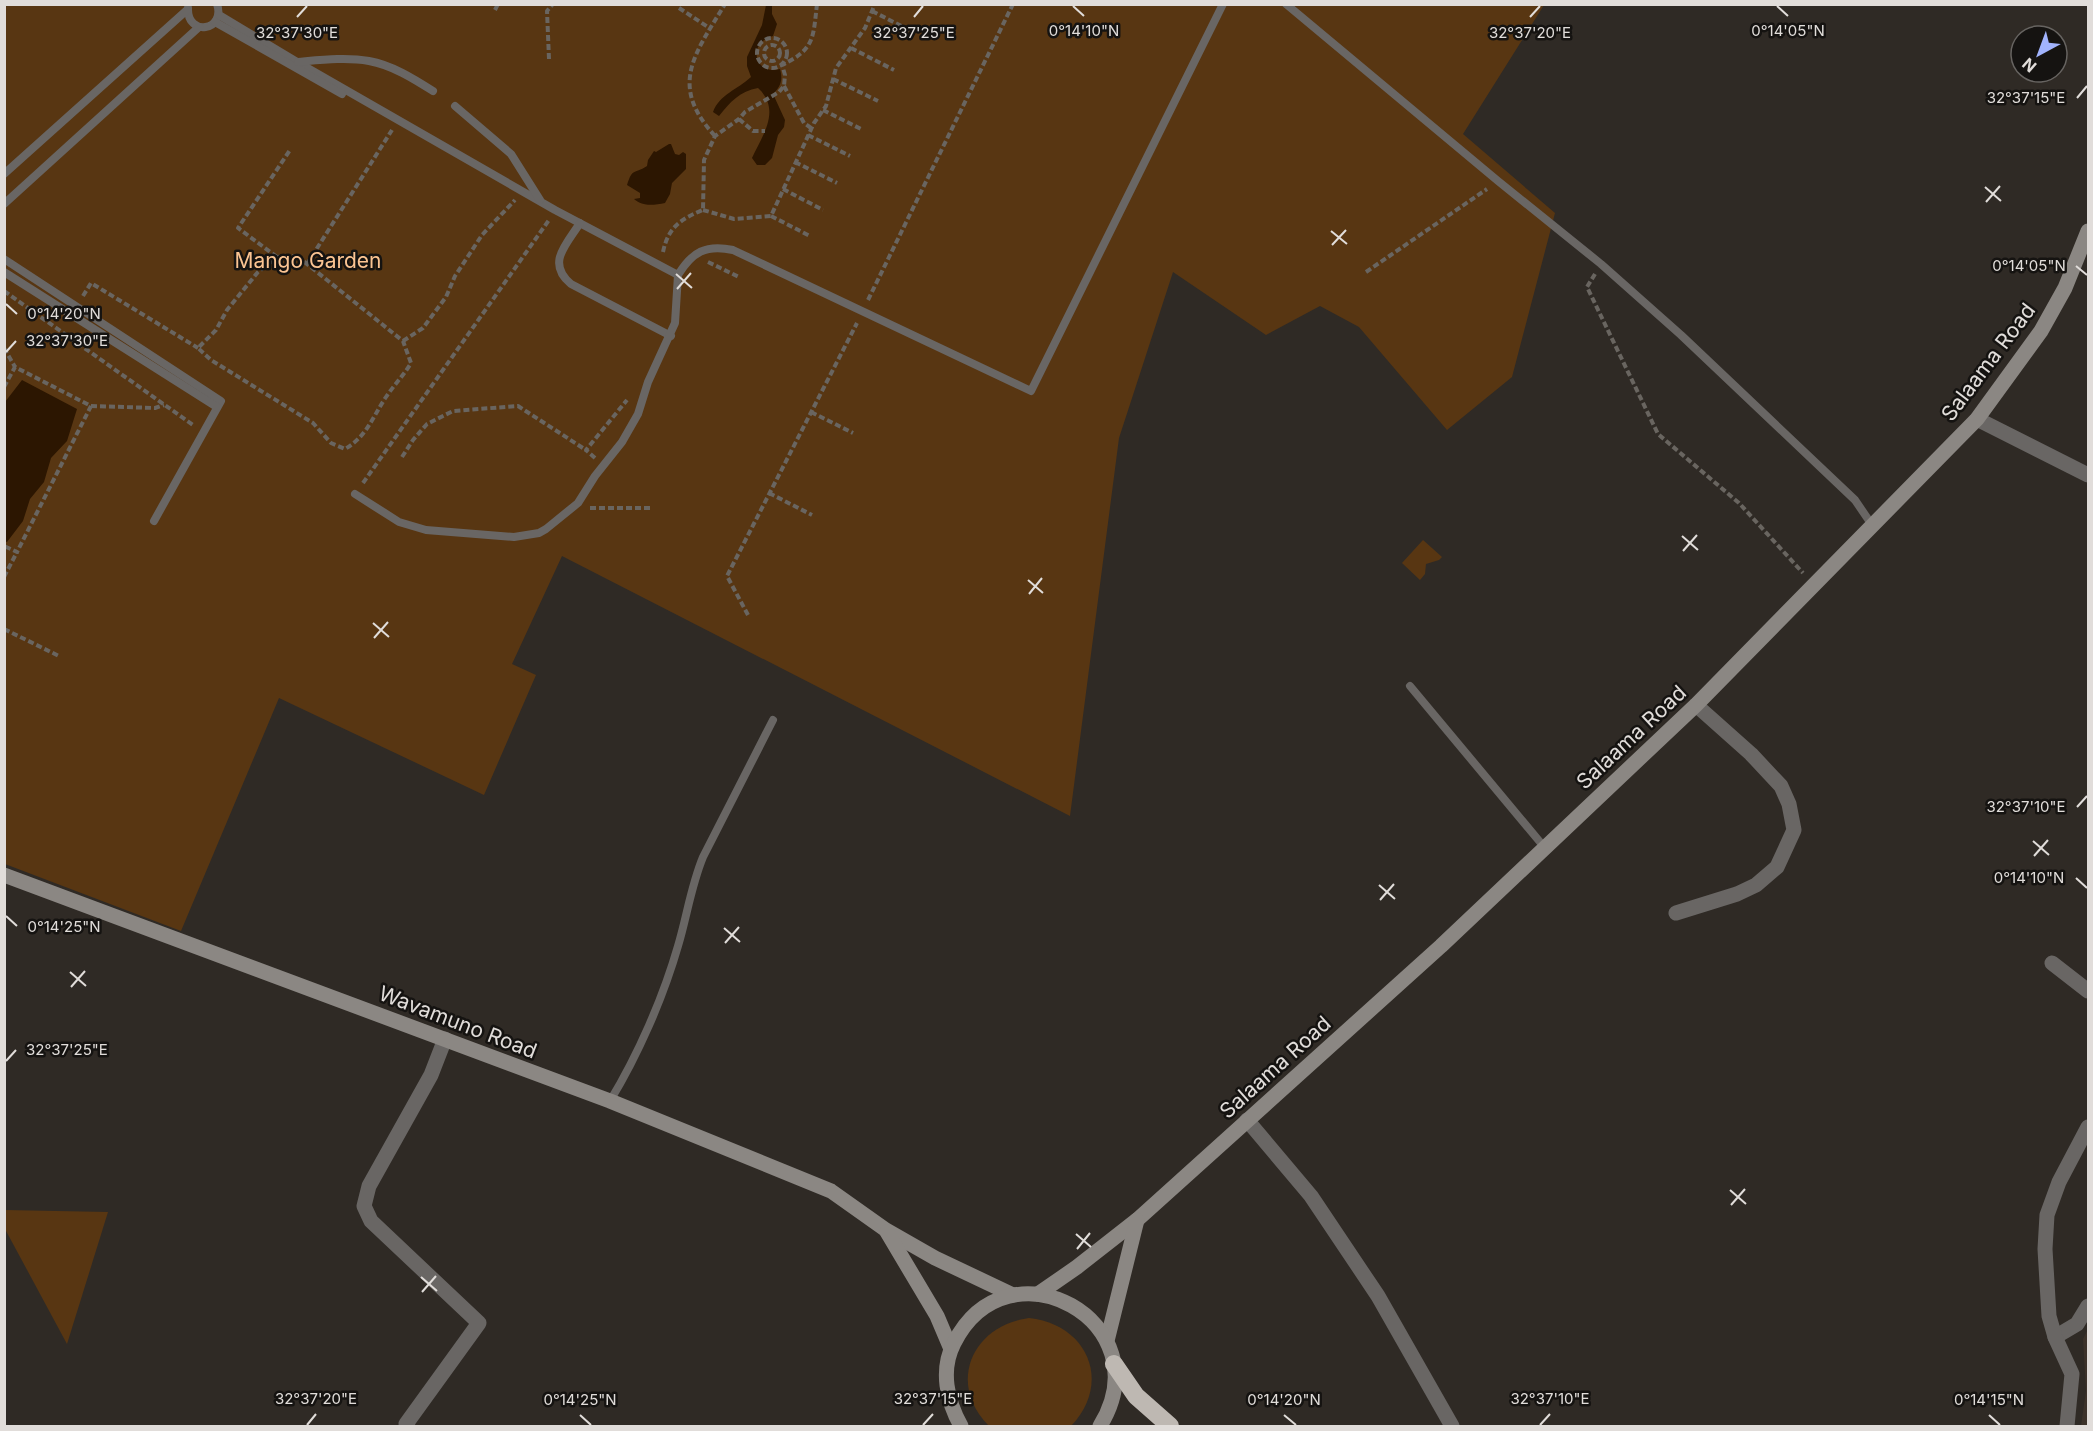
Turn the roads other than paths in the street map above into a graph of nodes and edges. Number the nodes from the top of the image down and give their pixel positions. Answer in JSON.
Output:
{"nodes":[{"id":1,"x":218,"y":4,"type":"edge"},
{"id":2,"x":1224,"y":4,"type":"edge"},
{"id":3,"x":1286,"y":4,"type":"edge"},
{"id":4,"x":188,"y":7,"type":"edge"},
{"id":5,"x":217,"y":19,"type":"junction"},
{"id":6,"x":199,"y":27,"type":"junction"},
{"id":7,"x":297,"y":62,"type":"junction"},
{"id":8,"x":433,"y":92,"type":"dead end"},
{"id":9,"x":455,"y":106,"type":"dead end"},
{"id":10,"x":4,"y":174,"type":"edge"},
{"id":11,"x":541,"y":201,"type":"junction"},
{"id":12,"x":4,"y":204,"type":"edge"},
{"id":13,"x":555,"y":210,"type":"junction"},
{"id":14,"x":580,"y":223,"type":"junction"},
{"id":15,"x":2087,"y":236,"type":"edge"},
{"id":16,"x":4,"y":258,"type":"edge"},
{"id":17,"x":4,"y":272,"type":"edge"},
{"id":18,"x":678,"y":275,"type":"junction"},
{"id":19,"x":671,"y":336,"type":"junction"},
{"id":20,"x":218,"y":404,"type":"junction"},
{"id":21,"x":1977,"y":419,"type":"junction"},
{"id":22,"x":2088,"y":475,"type":"edge"},
{"id":23,"x":356,"y":494,"type":"road end"},
{"id":24,"x":154,"y":521,"type":"dead end"},
{"id":25,"x":1872,"y":525,"type":"junction"},
{"id":26,"x":1410,"y":686,"type":"dead end"},
{"id":27,"x":1696,"y":705,"type":"junction"},
{"id":28,"x":773,"y":720,"type":"dead end"},
{"id":29,"x":1545,"y":848,"type":"junction"},
{"id":30,"x":4,"y":875,"type":"edge"},
{"id":31,"x":1676,"y":913,"type":"dead end"},
{"id":32,"x":2052,"y":963,"type":"dead end"},
{"id":33,"x":2088,"y":991,"type":"edge"},
{"id":34,"x":445,"y":1039,"type":"junction"},
{"id":35,"x":610,"y":1101,"type":"junction"},
{"id":36,"x":1247,"y":1120,"type":"junction"},
{"id":37,"x":2088,"y":1127,"type":"edge"},
{"id":38,"x":1137,"y":1220,"type":"junction"},
{"id":39,"x":886,"y":1230,"type":"junction"},
{"id":40,"x":1038,"y":1294,"type":"junction"},
{"id":41,"x":1014,"y":1295,"type":"junction"},
{"id":42,"x":2088,"y":1306,"type":"edge"},
{"id":43,"x":2055,"y":1337,"type":"junction"},
{"id":44,"x":1107,"y":1341,"type":"junction"},
{"id":45,"x":951,"y":1349,"type":"junction"},
{"id":46,"x":1114,"y":1364,"type":"junction"},
{"id":47,"x":408,"y":1426,"type":"edge"},
{"id":48,"x":961,"y":1426,"type":"edge"},
{"id":49,"x":1100,"y":1426,"type":"edge"},
{"id":50,"x":1170,"y":1426,"type":"edge"},
{"id":51,"x":1452,"y":1426,"type":"edge"},
{"id":52,"x":2067,"y":1426,"type":"edge"}],
"edges":[{"from":1,"to":5,"type":"lane"},
{"from":2,"to":18,"type":"lane"},
{"from":3,"to":25,"type":"lane"},
{"from":4,"to":6,"type":"lane"},
{"from":4,"to":10,"type":"lane"},
{"from":5,"to":6,"type":"lane"},
{"from":5,"to":7,"type":"lane"},
{"from":5,"to":13,"type":"lane"},
{"from":6,"to":12,"type":"lane"},
{"from":7,"to":8,"type":"lane"},
{"from":7,"to":11,"type":"lane"},
{"from":9,"to":11,"type":"lane"},
{"from":11,"to":13,"type":"lane"},
{"from":13,"to":14,"type":"lane"},
{"from":14,"to":18,"type":"lane"},
{"from":14,"to":19,"type":"lane"},
{"from":15,"to":21,"type":"street","name":"Salaama Road"},
{"from":16,"to":20,"type":"lane"},
{"from":17,"to":20,"type":"lane"},
{"from":18,"to":19,"type":"lane"},
{"from":19,"to":23,"type":"lane"},
{"from":20,"to":24,"type":"lane"},
{"from":21,"to":22,"type":"street"},
{"from":21,"to":25,"type":"street","name":"Salaama Road"},
{"from":25,"to":27,"type":"street","name":"Salaama Road"},
{"from":26,"to":29,"type":"lane"},
{"from":27,"to":29,"type":"street","name":"Salaama Road"},
{"from":27,"to":31,"type":"street"},
{"from":28,"to":35,"type":"lane"},
{"from":29,"to":36,"type":"street","name":"Salaama Road"},
{"from":30,"to":34,"type":"street","name":"Wavamuno Road"},
{"from":32,"to":33,"type":"street"},
{"from":34,"to":35,"type":"street","name":"Wavamuno Road"},
{"from":34,"to":47,"type":"street"},
{"from":35,"to":39,"type":"street","name":"Wavamuno Road"},
{"from":36,"to":38,"type":"street","name":"Salaama Road"},
{"from":36,"to":51,"type":"street"},
{"from":37,"to":43,"type":"street"},
{"from":38,"to":40,"type":"street","name":"Salaama Road"},
{"from":38,"to":44,"type":"street"},
{"from":39,"to":41,"type":"street","name":"Wavamuno Road"},
{"from":39,"to":45,"type":"street","name":"Wavamuno Road"},
{"from":40,"to":41,"type":"street"},
{"from":40,"to":44,"type":"street"},
{"from":41,"to":45,"type":"street"},
{"from":42,"to":43,"type":"street"},
{"from":43,"to":52,"type":"street"},
{"from":44,"to":46,"type":"street"},
{"from":45,"to":48,"type":"street"},
{"from":46,"to":49,"type":"street"},
{"from":46,"to":50,"type":"highway"}]}
